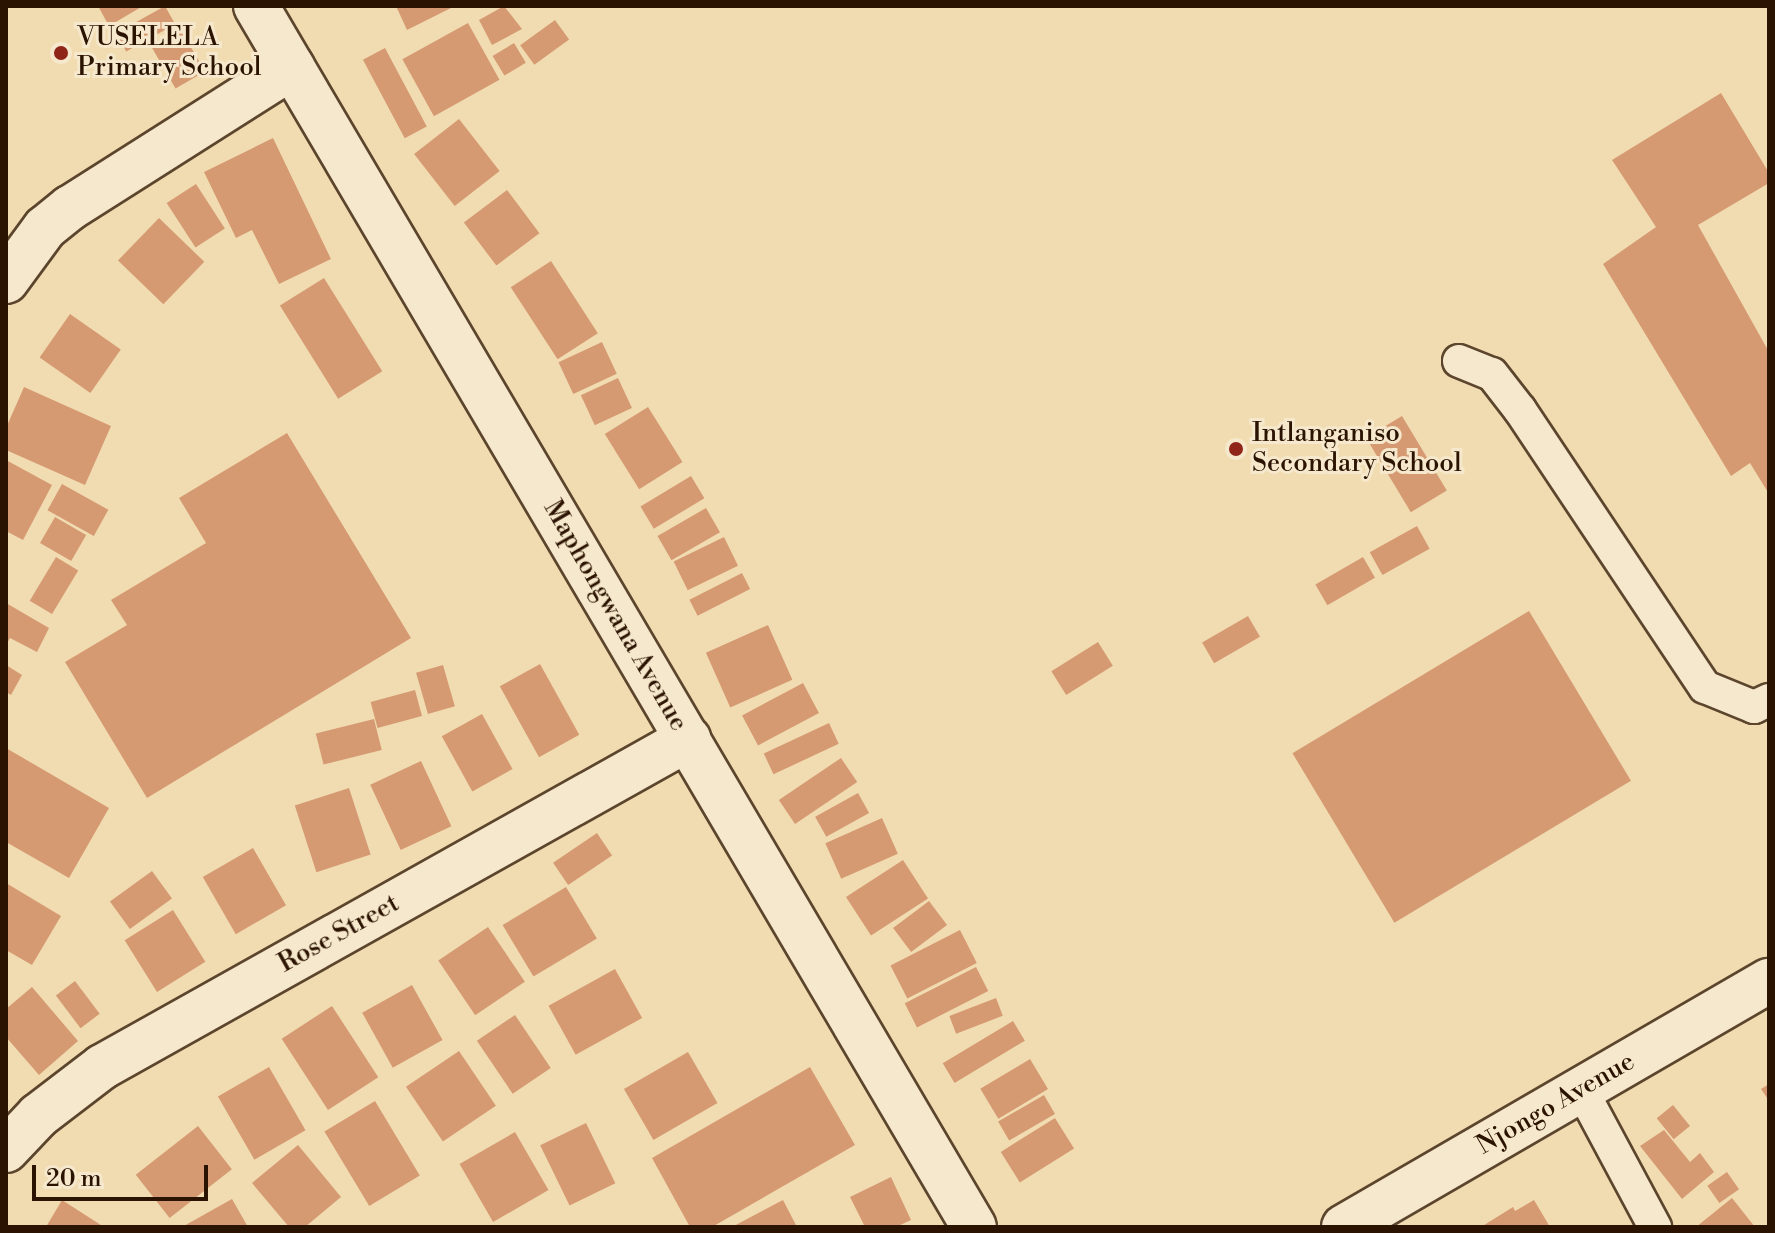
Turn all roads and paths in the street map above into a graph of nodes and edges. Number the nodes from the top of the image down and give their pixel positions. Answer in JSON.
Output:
{"nodes":[{"id":1,"x":256,"y":6,"type":"edge"},
{"id":2,"x":292,"y":67,"type":"junction"},
{"id":3,"x":6,"y":281,"type":"edge"},
{"id":4,"x":1459,"y":361,"type":"dead end"},
{"id":5,"x":1769,"y":700,"type":"edge"},
{"id":6,"x":688,"y":739,"type":"junction"},
{"id":7,"x":1769,"y":981,"type":"edge"},
{"id":8,"x":1581,"y":1089,"type":"junction"},
{"id":9,"x":6,"y":1150,"type":"edge"},
{"id":10,"x":974,"y":1227,"type":"edge"},
{"id":11,"x":1344,"y":1227,"type":"edge"},
{"id":12,"x":1655,"y":1227,"type":"edge"}],
"edges":[{"from":1,"to":2,"type":"street","name":"Maphongwana Avenue"},
{"from":2,"to":3,"type":"street"},
{"from":2,"to":6,"type":"street","name":"Maphongwana Avenue"},
{"from":4,"to":5,"type":"lane"},
{"from":6,"to":9,"type":"street","name":"Rose Street"},
{"from":6,"to":10,"type":"street","name":"Maphongwana Avenue"},
{"from":7,"to":8,"type":"street","name":"Njongo Avenue"},
{"from":8,"to":11,"type":"street","name":"Njongo Avenue"},
{"from":8,"to":12,"type":"lane"}]}
